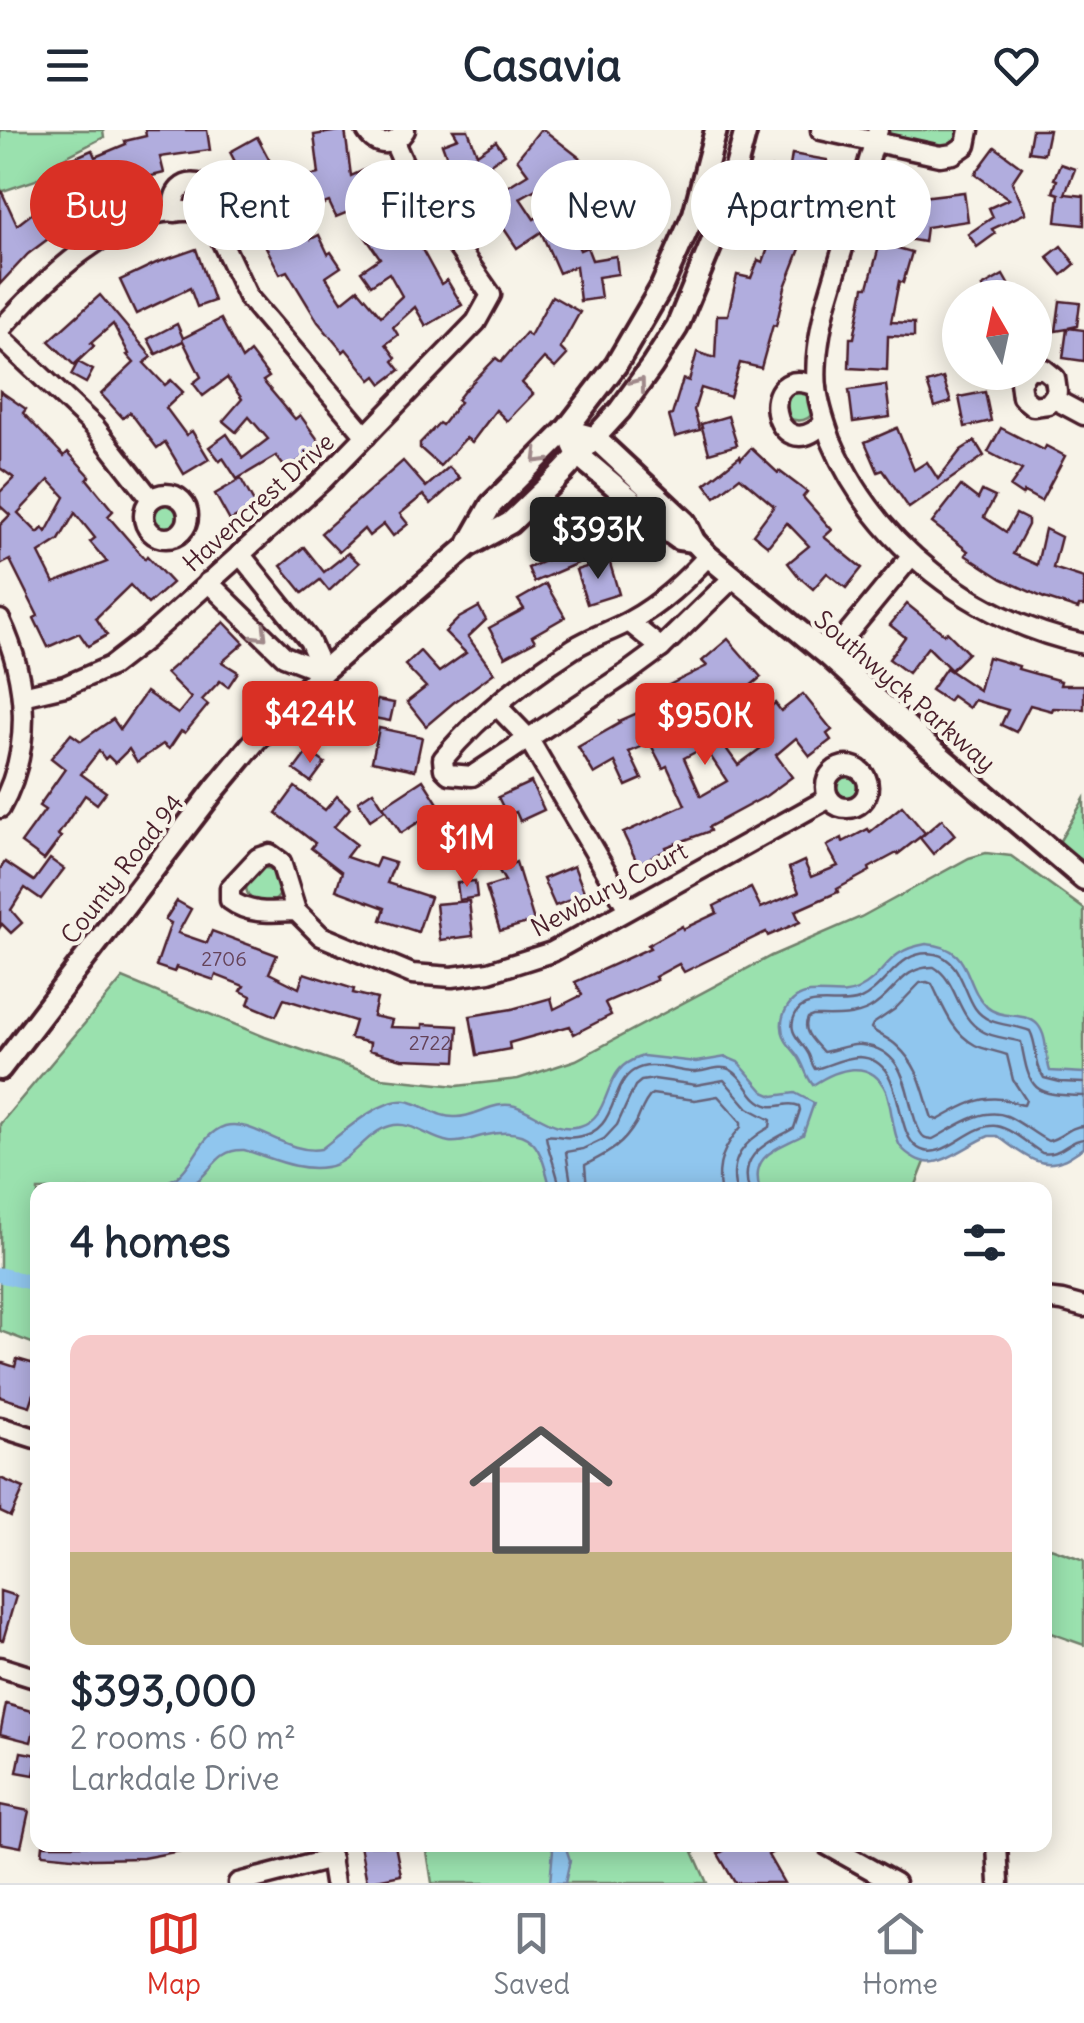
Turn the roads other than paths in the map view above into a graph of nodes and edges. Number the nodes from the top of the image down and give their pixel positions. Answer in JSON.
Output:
{"nodes":[{"id":1,"x":366,"y":130,"type":"edge"},
{"id":2,"x":716,"y":130,"type":"edge"},
{"id":3,"x":746,"y":130,"type":"edge"},
{"id":4,"x":821,"y":130,"type":"edge"},
{"id":5,"x":968,"y":130,"type":"edge"},
{"id":6,"x":400,"y":136,"type":"edge"},
{"id":7,"x":877,"y":136,"type":"edge"},
{"id":8,"x":183,"y":187,"type":"edge"},
{"id":9,"x":175,"y":212,"type":"junction"},
{"id":10,"x":183,"y":213,"type":"edge"},
{"id":11,"x":226,"y":250,"type":"edge"},
{"id":12,"x":0,"y":333,"type":"edge"},
{"id":13,"x":1052,"y":376,"type":"edge"},
{"id":14,"x":816,"y":386,"type":"junction"},
{"id":15,"x":1020,"y":390,"type":"edge"},
{"id":16,"x":1054,"y":399,"type":"junction"},
{"id":17,"x":1084,"y":415,"type":"edge"},
{"id":18,"x":824,"y":423,"type":"junction"},
{"id":19,"x":566,"y":430,"type":"junction"},
{"id":20,"x":366,"y":436,"type":"junction"},
{"id":21,"x":594,"y":438,"type":"junction"},
{"id":22,"x":578,"y":456,"type":"junction"},
{"id":23,"x":151,"y":499,"type":"dead end"},
{"id":24,"x":694,"y":540,"type":"junction"},
{"id":25,"x":468,"y":546,"type":"junction"},
{"id":26,"x":240,"y":554,"type":"junction"},
{"id":27,"x":912,"y":555,"type":"junction"},
{"id":28,"x":708,"y":556,"type":"junction"},
{"id":29,"x":734,"y":578,"type":"junction"},
{"id":30,"x":208,"y":582,"type":"junction"},
{"id":31,"x":0,"y":620,"type":"edge"},
{"id":32,"x":629,"y":622,"type":"junction"},
{"id":33,"x":1084,"y":644,"type":"edge"},
{"id":34,"x":661,"y":648,"type":"junction"},
{"id":35,"x":829,"y":656,"type":"junction"},
{"id":36,"x":323,"y":671,"type":"junction"},
{"id":37,"x":22,"y":696,"type":"junction"},
{"id":38,"x":496,"y":706,"type":"junction"},
{"id":39,"x":528,"y":738,"type":"junction"},
{"id":40,"x":829,"y":798,"type":"dead end"},
{"id":41,"x":0,"y":808,"type":"edge"},
{"id":42,"x":1084,"y":879,"type":"edge"},
{"id":43,"x":628,"y":908,"type":"junction"},
{"id":44,"x":296,"y":912,"type":"dead end"},
{"id":45,"x":0,"y":1069,"type":"edge"},
{"id":46,"x":1052,"y":1300,"type":"edge"},
{"id":47,"x":1084,"y":1307,"type":"edge"},
{"id":48,"x":0,"y":1427,"type":"edge"},
{"id":49,"x":30,"y":1437,"type":"edge"},
{"id":50,"x":0,"y":1667,"type":"edge"},
{"id":51,"x":30,"y":1676,"type":"edge"},
{"id":52,"x":330,"y":1852,"type":"edge"},
{"id":53,"x":840,"y":1852,"type":"edge"},
{"id":54,"x":997,"y":1852,"type":"edge"},
{"id":55,"x":238,"y":1883,"type":"edge"},
{"id":56,"x":334,"y":1883,"type":"edge"},
{"id":57,"x":895,"y":1883,"type":"edge"},
{"id":58,"x":999,"y":1883,"type":"edge"}],
"edges":[{"from":1,"to":6,"type":"street"},
{"from":2,"to":19,"type":"street","name":"County Road 94"},
{"from":21,"to":3,"type":"street","name":"County Road 94","one_way":true},
{"from":4,"to":7,"type":"street"},
{"from":5,"to":7,"type":"street"},
{"from":6,"to":20,"type":"street","name":"Havencrest Drive"},
{"from":7,"to":14,"type":"street"},
{"from":8,"to":9,"type":"street"},
{"from":9,"to":10,"type":"street"},
{"from":9,"to":12,"type":"street"},
{"from":11,"to":20,"type":"street"},
{"from":12,"to":23,"type":"street"},
{"from":13,"to":16,"type":"street"},
{"from":14,"to":18,"type":"street"},
{"from":14,"to":18,"type":"street"},
{"from":15,"to":16,"type":"street"},
{"from":16,"to":17,"type":"street"},
{"from":18,"to":27,"type":"street"},
{"from":19,"to":21,"type":"street","name":"Southwyck Parkway"},
{"from":19,"to":22,"type":"street","name":"Southwyck Parkway"},
{"from":19,"to":25,"type":"street","name":"County Road 94","one_way":true},
{"from":20,"to":26,"type":"street","name":"Havencrest Drive"},
{"from":21,"to":22,"type":"street","name":"County Road 94"},
{"from":21,"to":24,"type":"street","name":"Southwyck Parkway"},
{"from":22,"to":24,"type":"street","name":"Southwyck Parkway"},
{"from":22,"to":25,"type":"street","name":"County Road 94"},
{"from":24,"to":28,"type":"street","name":"Southwyck Parkway"},
{"from":25,"to":36,"type":"street","name":"County Road 94"},
{"from":26,"to":30,"type":"street","name":"Havencrest Drive"},
{"from":26,"to":36,"type":"street"},
{"from":27,"to":33,"type":"street"},
{"from":27,"to":35,"type":"street"},
{"from":28,"to":29,"type":"street","name":"Southwyck Parkway"},
{"from":28,"to":32,"type":"street"},
{"from":29,"to":34,"type":"street"},
{"from":29,"to":35,"type":"street","name":"Southwyck Parkway"},
{"from":30,"to":36,"type":"street","one_way":true},
{"from":30,"to":37,"type":"street","name":"Havencrest Drive"},
{"from":31,"to":37,"type":"street"},
{"from":32,"to":34,"type":"street"},
{"from":32,"to":38,"type":"street"},
{"from":34,"to":39,"type":"street"},
{"from":35,"to":42,"type":"street","name":"Southwyck Parkway"},
{"from":36,"to":45,"type":"street","name":"County Road 94"},
{"from":37,"to":41,"type":"street"},
{"from":38,"to":39,"type":"street"},
{"from":38,"to":39,"type":"street"},
{"from":39,"to":43,"type":"street"},
{"from":40,"to":43,"type":"street","name":"Newbury Court"},
{"from":43,"to":44,"type":"street","name":"Newbury Court"},
{"from":46,"to":47,"type":"street"},
{"from":48,"to":49,"type":"street"},
{"from":50,"to":51,"type":"street"},
{"from":52,"to":55,"type":"street"},
{"from":52,"to":56,"type":"street"},
{"from":53,"to":57,"type":"street"},
{"from":54,"to":58,"type":"street"}]}
